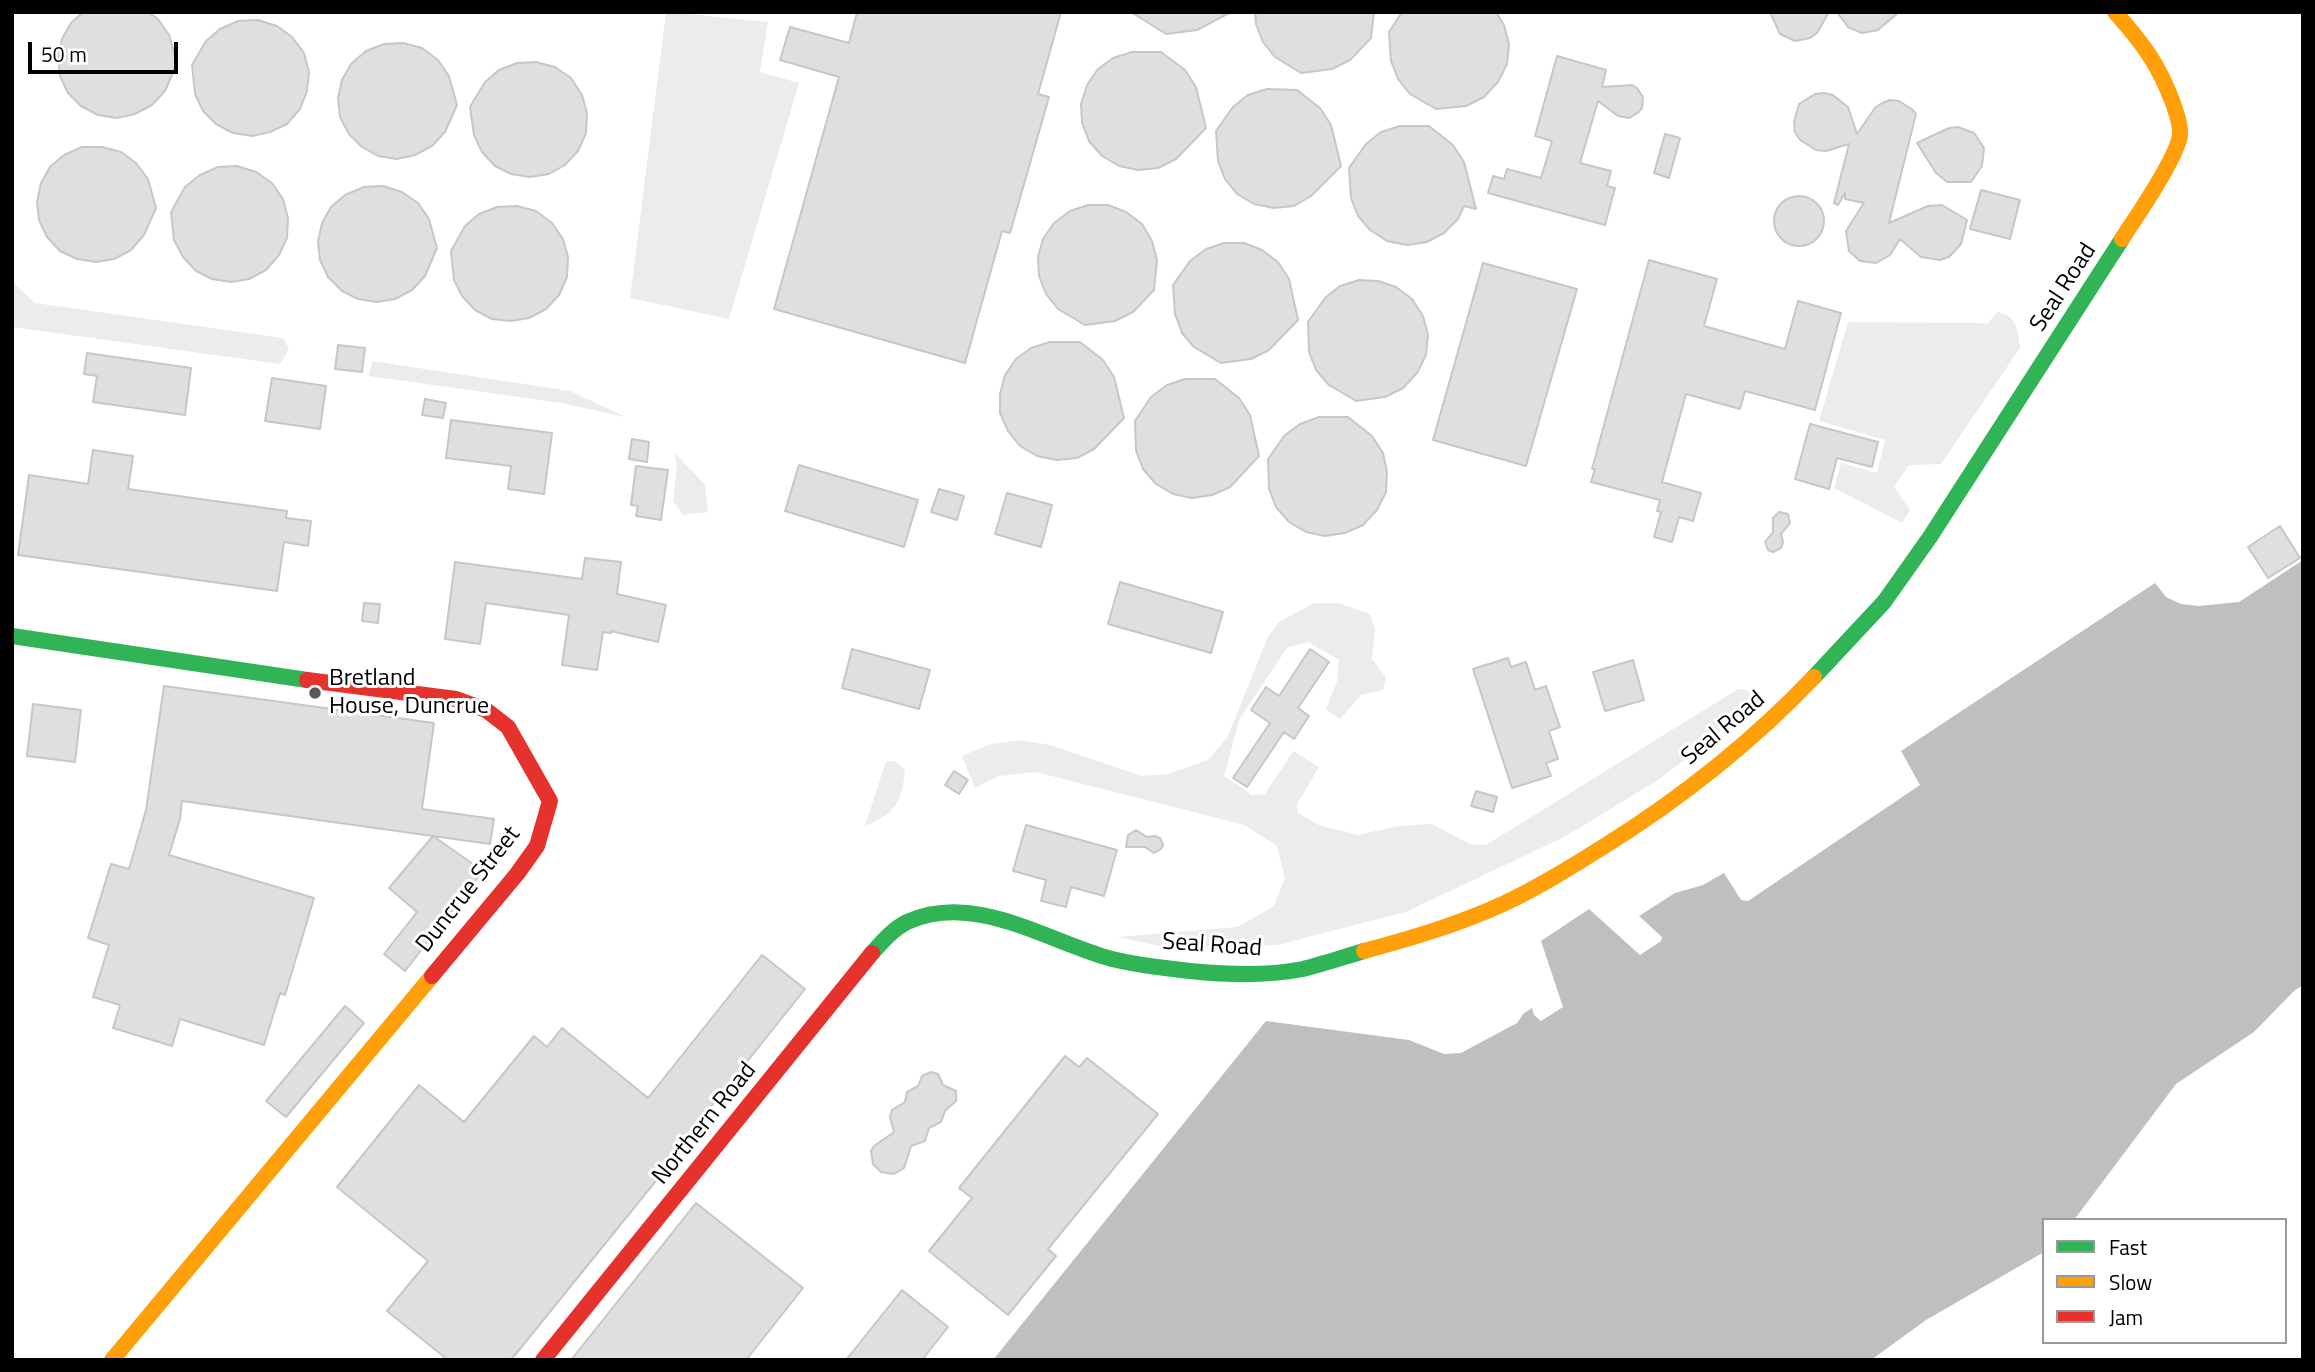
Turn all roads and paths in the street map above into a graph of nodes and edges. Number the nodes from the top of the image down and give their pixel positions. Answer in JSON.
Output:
{"nodes":[{"id":1,"x":2115,"y":12,"type":"edge"},
{"id":2,"x":12,"y":636,"type":"edge"},
{"id":3,"x":907,"y":922,"type":"joint"},
{"id":4,"x":112,"y":1360,"type":"edge"},
{"id":5,"x":543,"y":1360,"type":"edge"}],
"edges":[{"from":1,"to":3,"type":"street","name":"Seal Road"},
{"from":2,"to":4,"type":"street","name":"Duncrue Street"},
{"from":3,"to":5,"type":"street","name":"Northern Road"}]}
